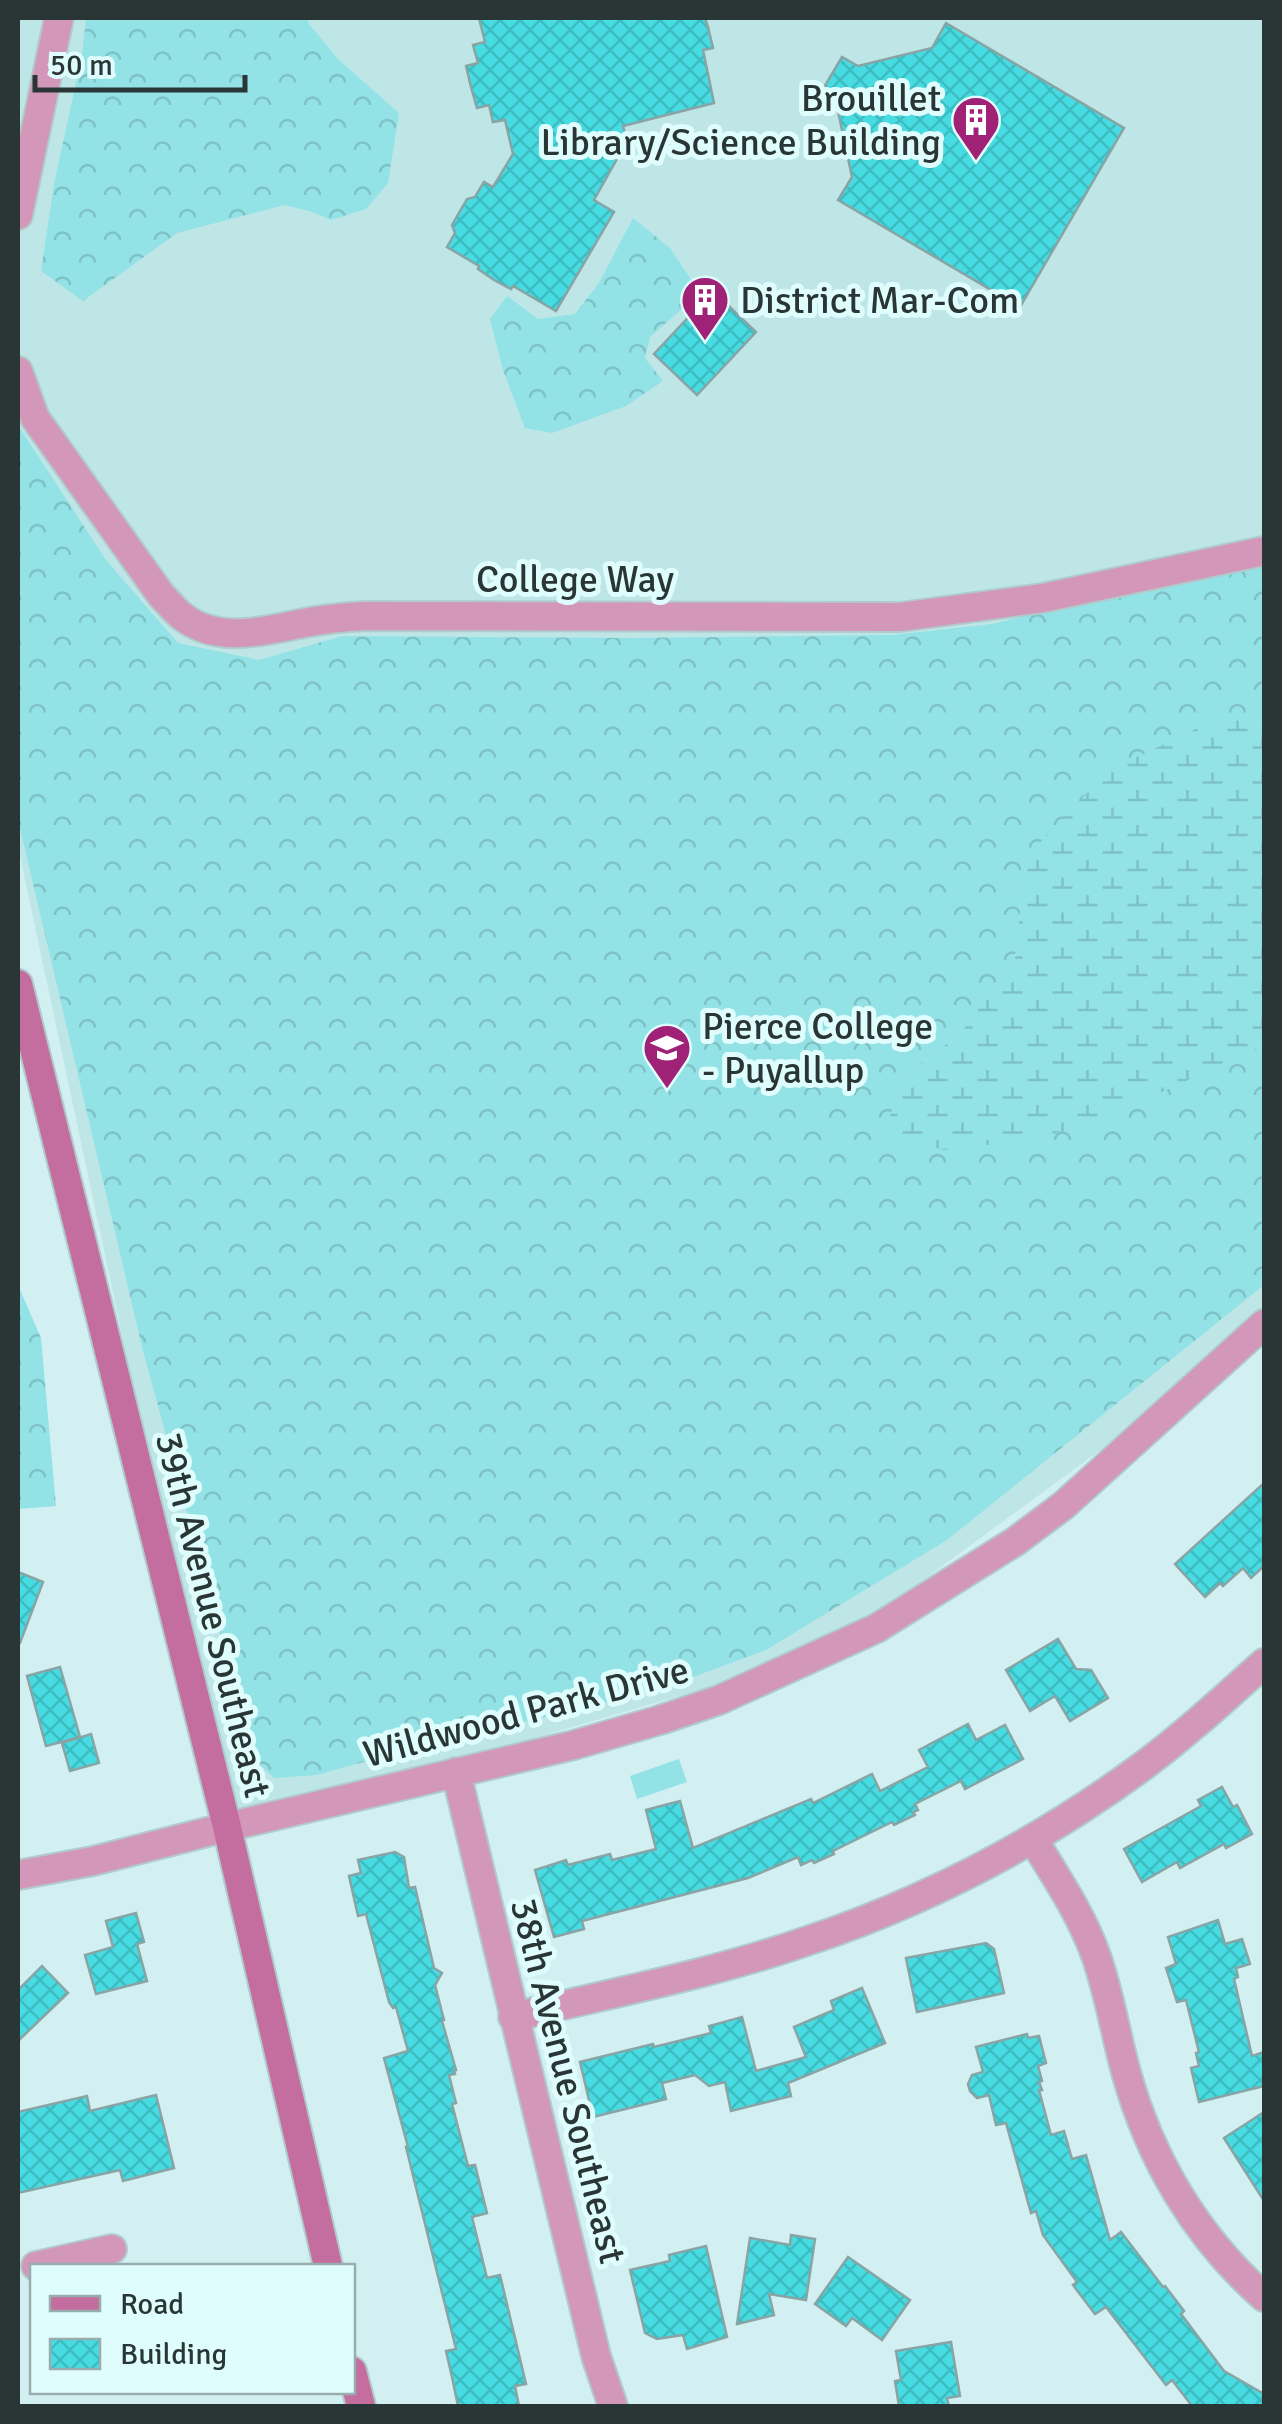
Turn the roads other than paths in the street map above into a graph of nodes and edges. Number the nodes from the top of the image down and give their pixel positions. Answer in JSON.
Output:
{"nodes":[{"id":1,"x":59,"y":19,"type":"edge"},
{"id":2,"x":18,"y":215,"type":"edge"},
{"id":3,"x":18,"y":371,"type":"edge"},
{"id":4,"x":1264,"y":551,"type":"edge"},
{"id":5,"x":18,"y":984,"type":"edge"},
{"id":6,"x":1264,"y":1324,"type":"edge"},
{"id":7,"x":1264,"y":1663,"type":"edge"},
{"id":8,"x":456,"y":1772,"type":"junction"},
{"id":9,"x":227,"y":1827,"type":"junction"},
{"id":10,"x":1033,"y":1838,"type":"junction"},
{"id":11,"x":18,"y":1875,"type":"edge"},
{"id":12,"x":513,"y":2016,"type":"junction"},
{"id":13,"x":112,"y":2249,"type":"dead end"},
{"id":14,"x":47,"y":2264,"type":"edge"},
{"id":15,"x":328,"y":2264,"type":"edge"},
{"id":16,"x":1264,"y":2297,"type":"edge"},
{"id":17,"x":613,"y":2406,"type":"edge"}],
"edges":[{"from":1,"to":2,"type":"street"},
{"from":3,"to":4,"type":"street","name":"College Way"},
{"from":5,"to":9,"type":"main road","name":"39th Avenue Southeast"},
{"from":6,"to":8,"type":"street","name":"Wildwood Park Drive"},
{"from":7,"to":10,"type":"street"},
{"from":8,"to":9,"type":"street","name":"Wildwood Park Drive"},
{"from":8,"to":12,"type":"street","name":"38th Avenue Southeast"},
{"from":9,"to":11,"type":"street","name":"Wildwood Park Drive"},
{"from":9,"to":15,"type":"main road","name":"39th Avenue Southeast"},
{"from":10,"to":12,"type":"street"},
{"from":10,"to":16,"type":"street"},
{"from":12,"to":17,"type":"street","name":"38th Avenue Southeast"},
{"from":13,"to":14,"type":"street"}]}
